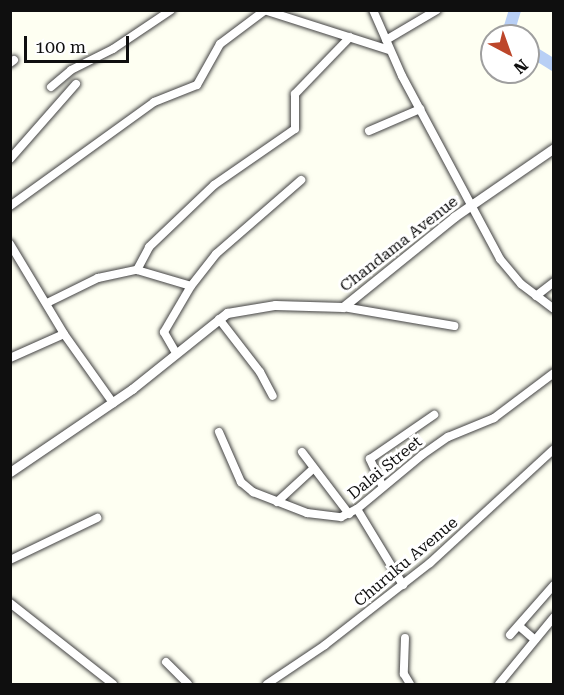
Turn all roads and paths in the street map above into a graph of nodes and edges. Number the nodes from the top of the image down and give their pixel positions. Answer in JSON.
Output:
{"nodes":[{"id":1,"x":171,"y":10,"type":"edge"},
{"id":2,"x":437,"y":10,"type":"edge"},
{"id":3,"x":264,"y":11,"type":"edge"},
{"id":4,"x":375,"y":11,"type":"edge"},
{"id":5,"x":350,"y":37,"type":"junction"},
{"id":6,"x":386,"y":40,"type":"junction"},
{"id":7,"x":390,"y":50,"type":"junction"},
{"id":8,"x":76,"y":84,"type":"dead end"},
{"id":9,"x":51,"y":87,"type":"dead end"},
{"id":10,"x":420,"y":109,"type":"junction"},
{"id":11,"x":369,"y":131,"type":"dead end"},
{"id":12,"x":554,"y":148,"type":"edge"},
{"id":13,"x":10,"y":159,"type":"edge"},
{"id":14,"x":301,"y":180,"type":"dead end"},
{"id":15,"x":473,"y":205,"type":"junction"},
{"id":16,"x":10,"y":206,"type":"edge"},
{"id":17,"x":10,"y":244,"type":"edge"},
{"id":18,"x":14,"y":262,"type":"edge"},
{"id":19,"x":137,"y":270,"type":"junction"},
{"id":20,"x":554,"y":282,"type":"edge"},
{"id":21,"x":191,"y":286,"type":"junction"},
{"id":22,"x":536,"y":296,"type":"junction"},
{"id":23,"x":47,"y":303,"type":"junction"},
{"id":24,"x":343,"y":307,"type":"junction"},
{"id":25,"x":554,"y":309,"type":"edge"},
{"id":26,"x":219,"y":319,"type":"junction"},
{"id":27,"x":454,"y":326,"type":"dead end"},
{"id":28,"x":64,"y":334,"type":"junction"},
{"id":29,"x":176,"y":353,"type":"junction"},
{"id":30,"x":10,"y":358,"type":"edge"},
{"id":31,"x":554,"y":373,"type":"edge"},
{"id":32,"x":273,"y":396,"type":"dead end"},
{"id":33,"x":112,"y":403,"type":"junction"},
{"id":34,"x":434,"y":415,"type":"dead end"},
{"id":35,"x":219,"y":432,"type":"dead end"},
{"id":36,"x":554,"y":449,"type":"edge"},
{"id":37,"x":302,"y":452,"type":"dead end"},
{"id":38,"x":314,"y":468,"type":"junction"},
{"id":39,"x":11,"y":471,"type":"edge"},
{"id":40,"x":382,"y":485,"type":"junction"},
{"id":41,"x":277,"y":502,"type":"junction"},
{"id":42,"x":357,"y":509,"type":"junction"},
{"id":43,"x":349,"y":514,"type":"junction"},
{"id":44,"x":98,"y":519,"type":"dead end"},
{"id":45,"x":10,"y":560,"type":"edge"},
{"id":46,"x":403,"y":585,"type":"junction"},
{"id":47,"x":554,"y":585,"type":"edge"},
{"id":48,"x":10,"y":603,"type":"edge"},
{"id":49,"x":554,"y":617,"type":"edge"},
{"id":50,"x":519,"y":626,"type":"junction"},
{"id":51,"x":510,"y":635,"type":"dead end"},
{"id":52,"x":405,"y":638,"type":"dead end"},
{"id":53,"x":535,"y":639,"type":"junction"},
{"id":54,"x":166,"y":662,"type":"dead end"},
{"id":55,"x":113,"y":684,"type":"edge"},
{"id":56,"x":188,"y":684,"type":"edge"},
{"id":57,"x":267,"y":684,"type":"edge"},
{"id":58,"x":410,"y":684,"type":"edge"},
{"id":59,"x":499,"y":684,"type":"edge"}],
"edges":[{"from":1,"to":9,"type":"street"},
{"from":2,"to":6,"type":"street"},
{"from":3,"to":5,"type":"street"},
{"from":3,"to":16,"type":"street"},
{"from":4,"to":6,"type":"street"},
{"from":5,"to":7,"type":"street"},
{"from":5,"to":19,"type":"street"},
{"from":6,"to":7,"type":"street"},
{"from":7,"to":10,"type":"street"},
{"from":8,"to":13,"type":"street"},
{"from":10,"to":11,"type":"street"},
{"from":10,"to":15,"type":"street"},
{"from":12,"to":15,"type":"street","name":"Chandama Avenue"},
{"from":14,"to":21,"type":"street"},
{"from":15,"to":22,"type":"street"},
{"from":15,"to":24,"type":"street","name":"Chandama Avenue"},
{"from":17,"to":18,"type":"street"},
{"from":18,"to":23,"type":"street"},
{"from":19,"to":21,"type":"street"},
{"from":19,"to":23,"type":"street"},
{"from":20,"to":22,"type":"street"},
{"from":21,"to":29,"type":"street"},
{"from":22,"to":25,"type":"street"},
{"from":23,"to":28,"type":"street"},
{"from":24,"to":26,"type":"street","name":"Chandama Avenue"},
{"from":24,"to":27,"type":"street"},
{"from":26,"to":29,"type":"street","name":"Chandama Avenue"},
{"from":26,"to":32,"type":"street"},
{"from":28,"to":30,"type":"street"},
{"from":28,"to":33,"type":"street"},
{"from":29,"to":33,"type":"street","name":"Chandama Avenue"},
{"from":31,"to":40,"type":"street","name":"Dalai Street"},
{"from":33,"to":39,"type":"street","name":"Chandama Avenue"},
{"from":34,"to":40,"type":"street"},
{"from":35,"to":41,"type":"street","name":"Dalai Street"},
{"from":36,"to":46,"type":"street","name":"Churuku Avenue"},
{"from":37,"to":38,"type":"street"},
{"from":38,"to":41,"type":"street"},
{"from":38,"to":43,"type":"street"},
{"from":40,"to":42,"type":"street","name":"Dalai Street"},
{"from":41,"to":43,"type":"street","name":"Dalai Street"},
{"from":42,"to":43,"type":"street","name":"Dalai Street"},
{"from":42,"to":46,"type":"street"},
{"from":44,"to":45,"type":"street"},
{"from":46,"to":57,"type":"street","name":"Churuku Avenue"},
{"from":47,"to":50,"type":"street"},
{"from":48,"to":55,"type":"street"},
{"from":49,"to":53,"type":"street"},
{"from":50,"to":51,"type":"street"},
{"from":50,"to":53,"type":"street"},
{"from":52,"to":58,"type":"street"},
{"from":53,"to":59,"type":"street"},
{"from":54,"to":56,"type":"street"}]}
